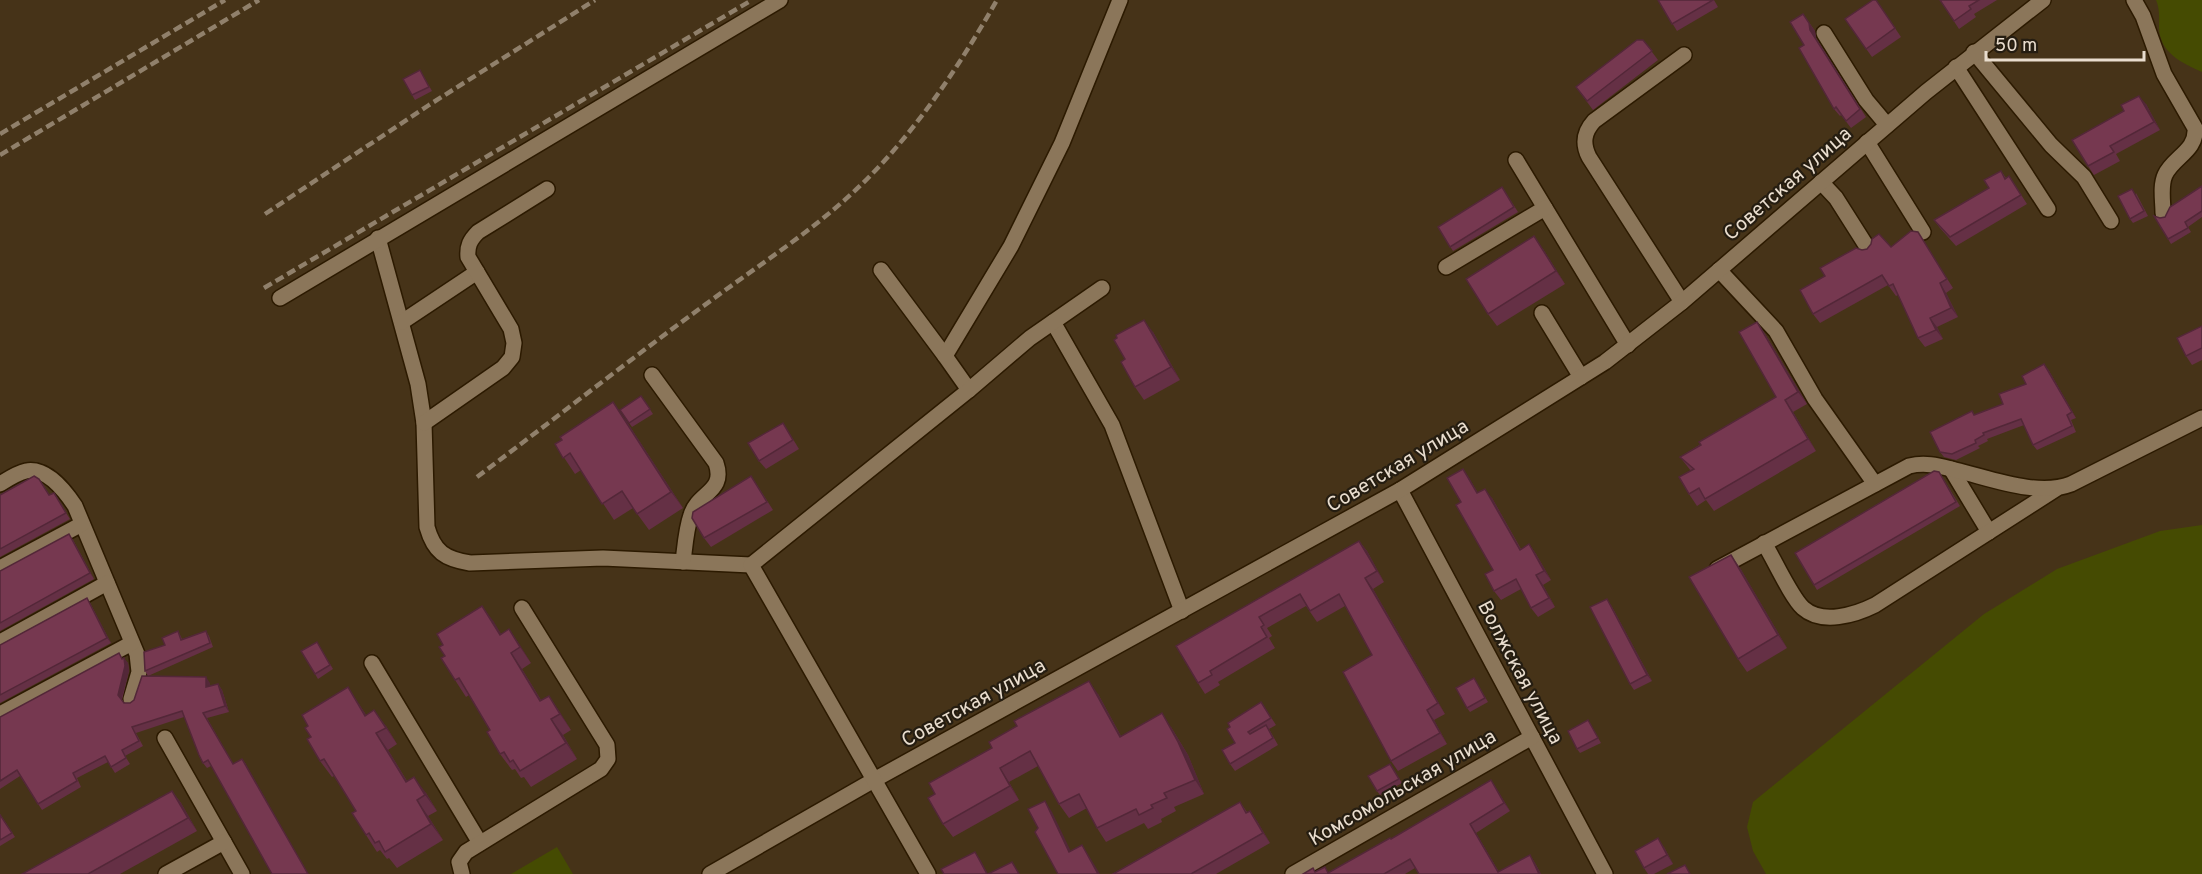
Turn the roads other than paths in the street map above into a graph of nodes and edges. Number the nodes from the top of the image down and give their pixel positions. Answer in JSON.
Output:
{"nodes":[{"id":1,"x":780,"y":0,"type":"edge"},
{"id":2,"x":1120,"y":0,"type":"edge"},
{"id":3,"x":2043,"y":0,"type":"edge"},
{"id":4,"x":2134,"y":0,"type":"edge"},
{"id":5,"x":2024,"y":6,"type":"edge"},
{"id":6,"x":1824,"y":33,"type":"dead end"},
{"id":7,"x":1974,"y":52,"type":"junction"},
{"id":8,"x":1684,"y":55,"type":"dead end"},
{"id":9,"x":1956,"y":67,"type":"junction"},
{"id":10,"x":1887,"y":125,"type":"junction"},
{"id":11,"x":1867,"y":142,"type":"junction"},
{"id":12,"x":1516,"y":160,"type":"dead end"},
{"id":13,"x":1821,"y":182,"type":"junction"},
{"id":14,"x":547,"y":189,"type":"dead end"},
{"id":15,"x":1545,"y":208,"type":"junction"},
{"id":16,"x":2048,"y":209,"type":"dead end"},
{"id":17,"x":2163,"y":213,"type":"dead end"},
{"id":18,"x":2110,"y":221,"type":"dead end"},
{"id":19,"x":1923,"y":232,"type":"dead end"},
{"id":20,"x":378,"y":238,"type":"junction"},
{"id":21,"x":1869,"y":250,"type":"edge"},
{"id":22,"x":1446,"y":267,"type":"dead end"},
{"id":23,"x":881,"y":270,"type":"dead end"},
{"id":24,"x":1719,"y":270,"type":"junction"},
{"id":25,"x":477,"y":272,"type":"junction"},
{"id":26,"x":1102,"y":288,"type":"dead end"},
{"id":27,"x":280,"y":298,"type":"dead end"},
{"id":28,"x":1682,"y":302,"type":"junction"},
{"id":29,"x":1542,"y":314,"type":"dead end"},
{"id":30,"x":402,"y":322,"type":"junction"},
{"id":31,"x":1053,"y":322,"type":"junction"},
{"id":32,"x":1628,"y":345,"type":"junction"},
{"id":33,"x":945,"y":356,"type":"junction"},
{"id":34,"x":652,"y":375,"type":"dead end"},
{"id":35,"x":1581,"y":377,"type":"junction"},
{"id":36,"x":969,"y":390,"type":"junction"},
{"id":37,"x":2202,"y":418,"type":"edge"},
{"id":38,"x":424,"y":423,"type":"junction"},
{"id":39,"x":1951,"y":469,"type":"junction"},
{"id":40,"x":0,"y":484,"type":"edge"},
{"id":41,"x":1875,"y":484,"type":"junction"},
{"id":42,"x":2057,"y":488,"type":"junction"},
{"id":43,"x":1400,"y":490,"type":"junction"},
{"id":44,"x":82,"y":524,"type":"junction"},
{"id":45,"x":1989,"y":532,"type":"junction"},
{"id":46,"x":1764,"y":543,"type":"junction"},
{"id":47,"x":683,"y":562,"type":"junction"},
{"id":48,"x":750,"y":565,"type":"junction"},
{"id":49,"x":0,"y":568,"type":"edge"},
{"id":50,"x":1708,"y":574,"type":"edge"},
{"id":51,"x":107,"y":584,"type":"junction"},
{"id":52,"x":522,"y":608,"type":"dead end"},
{"id":53,"x":1182,"y":611,"type":"junction"},
{"id":54,"x":0,"y":642,"type":"edge"},
{"id":55,"x":132,"y":643,"type":"junction"},
{"id":56,"x":372,"y":663,"type":"dead end"},
{"id":57,"x":131,"y":699,"type":"edge"},
{"id":58,"x":0,"y":714,"type":"edge"},
{"id":59,"x":1532,"y":737,"type":"junction"},
{"id":60,"x":165,"y":738,"type":"dead end"},
{"id":61,"x":874,"y":780,"type":"junction"},
{"id":62,"x":224,"y":842,"type":"junction"},
{"id":63,"x":480,"y":843,"type":"junction"},
{"id":64,"x":166,"y":874,"type":"edge"},
{"id":65,"x":242,"y":874,"type":"edge"},
{"id":66,"x":462,"y":874,"type":"edge"},
{"id":67,"x":710,"y":874,"type":"edge"},
{"id":68,"x":928,"y":874,"type":"edge"},
{"id":69,"x":1293,"y":874,"type":"edge"},
{"id":70,"x":1605,"y":874,"type":"edge"}],
"edges":[{"from":1,"to":20,"type":"street"},
{"from":2,"to":33,"type":"street"},
{"from":3,"to":5,"type":"street","name":"Советская улица"},
{"from":4,"to":17,"type":"street"},
{"from":5,"to":7,"type":"street","name":"Советская улица"},
{"from":6,"to":10,"type":"street"},
{"from":7,"to":9,"type":"street","name":"Советская улица"},
{"from":7,"to":18,"type":"street"},
{"from":8,"to":28,"type":"street"},
{"from":9,"to":10,"type":"street","name":"Советская улица"},
{"from":9,"to":16,"type":"street"},
{"from":10,"to":11,"type":"street","name":"Советская улица"},
{"from":11,"to":13,"type":"street","name":"Советская улица"},
{"from":11,"to":19,"type":"street"},
{"from":12,"to":15,"type":"street"},
{"from":13,"to":21,"type":"street"},
{"from":13,"to":24,"type":"street","name":"Советская улица"},
{"from":14,"to":25,"type":"street"},
{"from":15,"to":22,"type":"street"},
{"from":15,"to":32,"type":"street"},
{"from":20,"to":27,"type":"street"},
{"from":20,"to":30,"type":"street"},
{"from":23,"to":33,"type":"street"},
{"from":24,"to":28,"type":"street","name":"Советская улица"},
{"from":24,"to":41,"type":"street"},
{"from":25,"to":30,"type":"street"},
{"from":25,"to":38,"type":"street"},
{"from":26,"to":31,"type":"street"},
{"from":28,"to":32,"type":"street","name":"Советская улица"},
{"from":29,"to":35,"type":"street"},
{"from":30,"to":38,"type":"street"},
{"from":31,"to":36,"type":"street"},
{"from":31,"to":53,"type":"street"},
{"from":32,"to":35,"type":"street","name":"Советская улица"},
{"from":33,"to":36,"type":"street"},
{"from":34,"to":47,"type":"street"},
{"from":35,"to":43,"type":"street","name":"Советская улица"},
{"from":36,"to":48,"type":"street"},
{"from":37,"to":42,"type":"street"},
{"from":38,"to":47,"type":"street"},
{"from":39,"to":41,"type":"street"},
{"from":39,"to":42,"type":"street"},
{"from":39,"to":45,"type":"street"},
{"from":40,"to":44,"type":"street"},
{"from":41,"to":46,"type":"street"},
{"from":42,"to":45,"type":"street"},
{"from":43,"to":53,"type":"street","name":"Советская улица"},
{"from":43,"to":59,"type":"street","name":"Волжская улица"},
{"from":44,"to":49,"type":"street"},
{"from":44,"to":51,"type":"street"},
{"from":45,"to":46,"type":"street"},
{"from":46,"to":50,"type":"street"},
{"from":47,"to":48,"type":"street"},
{"from":48,"to":61,"type":"street"},
{"from":51,"to":54,"type":"street"},
{"from":51,"to":55,"type":"street"},
{"from":52,"to":63,"type":"street"},
{"from":53,"to":61,"type":"street","name":"Советская улица"},
{"from":55,"to":57,"type":"street"},
{"from":55,"to":58,"type":"street"},
{"from":56,"to":63,"type":"street"},
{"from":59,"to":69,"type":"street","name":"Комсомольская улица"},
{"from":59,"to":70,"type":"street","name":"Волжская улица"},
{"from":60,"to":62,"type":"street"},
{"from":61,"to":67,"type":"street","name":"Советская улица"},
{"from":61,"to":68,"type":"street"},
{"from":62,"to":64,"type":"street"},
{"from":62,"to":65,"type":"street"},
{"from":63,"to":66,"type":"street"}]}
